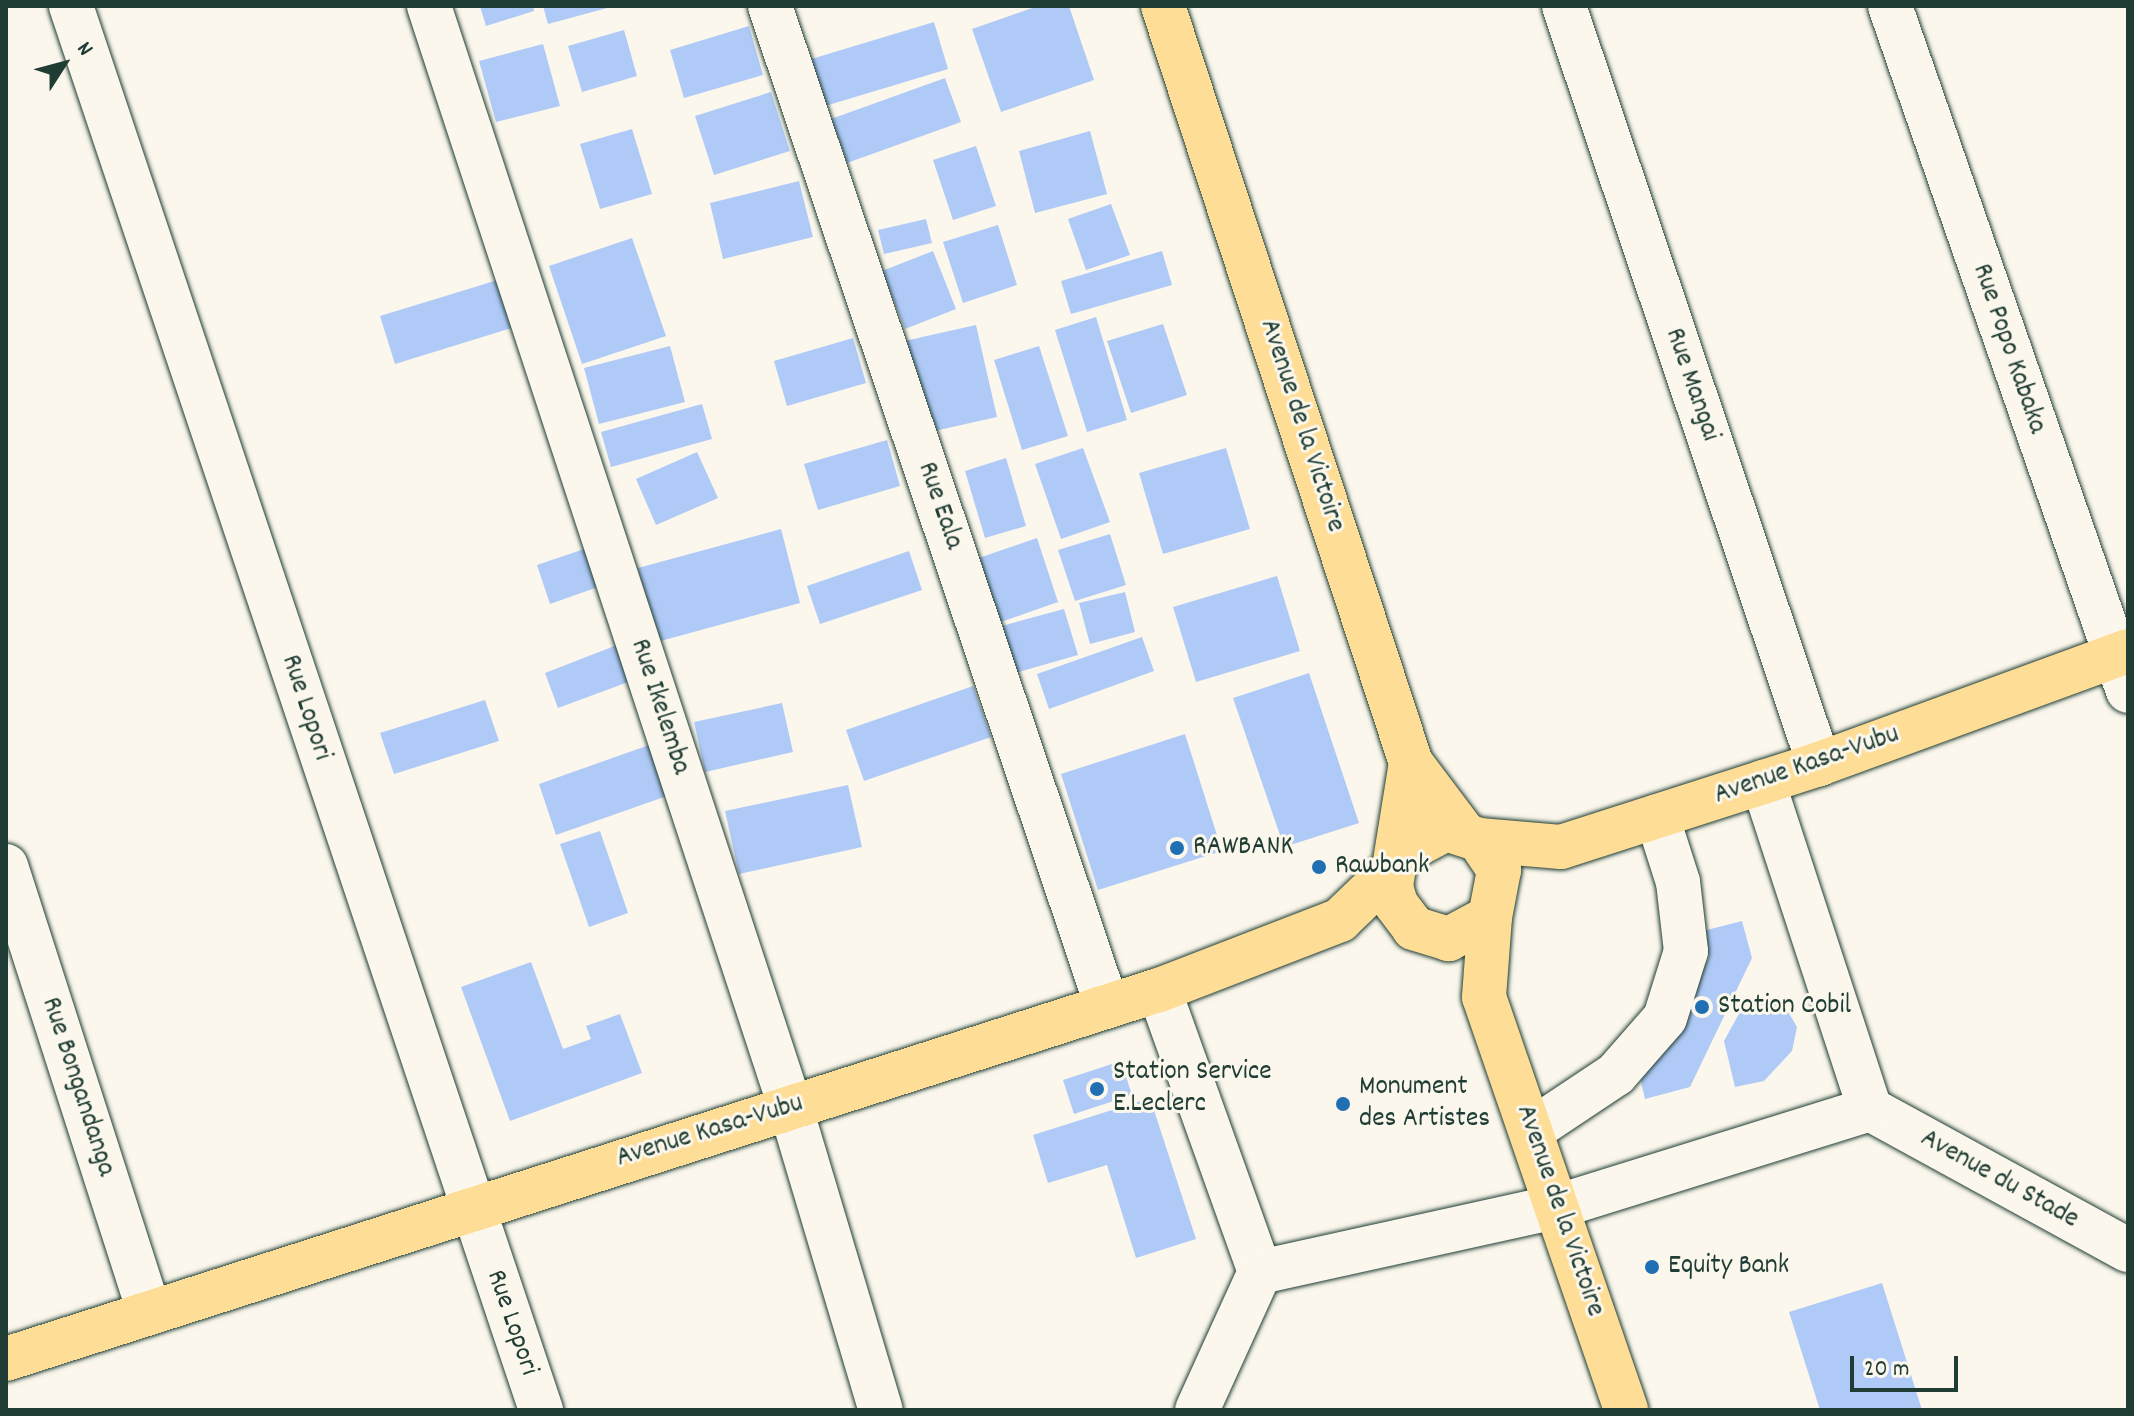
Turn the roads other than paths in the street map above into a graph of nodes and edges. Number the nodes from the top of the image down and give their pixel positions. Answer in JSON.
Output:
{"nodes":[{"id":1,"x":71,"y":6,"type":"edge"},
{"id":2,"x":429,"y":6,"type":"edge"},
{"id":3,"x":770,"y":6,"type":"edge"},
{"id":4,"x":1163,"y":6,"type":"edge"},
{"id":5,"x":1564,"y":6,"type":"edge"},
{"id":6,"x":1890,"y":6,"type":"edge"},
{"id":7,"x":2124,"y":666,"type":"edge"},
{"id":8,"x":1411,"y":763,"type":"junction"},
{"id":9,"x":1819,"y":764,"type":"junction"},
{"id":10,"x":1763,"y":782,"type":"junction"},
{"id":11,"x":1657,"y":816,"type":"junction"},
{"id":12,"x":1471,"y":836,"type":"junction"},
{"id":13,"x":1561,"y":847,"type":"junction"},
{"id":14,"x":1398,"y":860,"type":"junction"},
{"id":15,"x":6,"y":866,"type":"edge"},
{"id":16,"x":1496,"y":902,"type":"junction"},
{"id":17,"x":1340,"y":920,"type":"junction"},
{"id":18,"x":1415,"y":926,"type":"junction"},
{"id":19,"x":1159,"y":990,"type":"junction"},
{"id":20,"x":1484,"y":997,"type":"junction"},
{"id":21,"x":1107,"y":1006,"type":"junction"},
{"id":22,"x":791,"y":1109,"type":"junction"},
{"id":23,"x":1870,"y":1109,"type":"junction"},
{"id":24,"x":1532,"y":1130,"type":"junction"},
{"id":25,"x":471,"y":1205,"type":"junction"},
{"id":26,"x":1559,"y":1206,"type":"junction"},
{"id":27,"x":2128,"y":1250,"type":"edge"},
{"id":28,"x":1260,"y":1272,"type":"junction"},
{"id":29,"x":148,"y":1308,"type":"junction"},
{"id":30,"x":6,"y":1359,"type":"edge"},
{"id":31,"x":541,"y":1410,"type":"edge"},
{"id":32,"x":881,"y":1410,"type":"edge"},
{"id":33,"x":1197,"y":1410,"type":"edge"},
{"id":34,"x":1626,"y":1410,"type":"edge"}],
"edges":[{"from":1,"to":25,"type":"street","name":"Rue Lopori"},
{"from":2,"to":22,"type":"street","name":"Rue Ikelemba"},
{"from":3,"to":21,"type":"street","name":"Rue Eala"},
{"from":4,"to":8,"type":"main road","name":"Avenue de la Victoire"},
{"from":5,"to":9,"type":"street","name":"Rue Mangai"},
{"from":6,"to":7,"type":"street","name":"Rue Popo Kabaka"},
{"from":7,"to":9,"type":"main road","name":"Avenue Kasa-Vubu"},
{"from":8,"to":12,"type":"main road","name":"Avenue de la Victoire"},
{"from":8,"to":14,"type":"main road"},
{"from":9,"to":10,"type":"main road","name":"Avenue Kasa-Vubu"},
{"from":10,"to":11,"type":"main road","name":"Avenue Kasa-Vubu"},
{"from":10,"to":23,"type":"street"},
{"from":11,"to":13,"type":"main road","name":"Avenue Kasa-Vubu"},
{"from":11,"to":24,"type":"street"},
{"from":12,"to":13,"type":"main road","name":"Avenue Kasa-Vubu"},
{"from":12,"to":14,"type":"main road"},
{"from":12,"to":16,"type":"main road"},
{"from":13,"to":16,"type":"main road"},
{"from":14,"to":17,"type":"main road","name":"Avenue Kasa-Vubu"},
{"from":14,"to":18,"type":"main road"},
{"from":15,"to":29,"type":"street","name":"Rue Bongandanga"},
{"from":16,"to":18,"type":"main road"},
{"from":16,"to":20,"type":"main road","name":"Avenue de la Victoire"},
{"from":17,"to":18,"type":"main road"},
{"from":17,"to":19,"type":"main road","name":"Avenue Kasa-Vubu"},
{"from":18,"to":20,"type":"main road"},
{"from":19,"to":21,"type":"main road","name":"Avenue Kasa-Vubu"},
{"from":19,"to":28,"type":"street"},
{"from":20,"to":24,"type":"main road","name":"Avenue de la Victoire"},
{"from":21,"to":22,"type":"main road","name":"Avenue Kasa-Vubu"},
{"from":22,"to":25,"type":"main road","name":"Avenue Kasa-Vubu"},
{"from":22,"to":32,"type":"street","name":"Rue Ikelemba"},
{"from":23,"to":26,"type":"street"},
{"from":23,"to":27,"type":"street","name":"Avenue du Stade"},
{"from":24,"to":26,"type":"main road","name":"Avenue de la Victoire"},
{"from":25,"to":29,"type":"main road","name":"Avenue Kasa-Vubu"},
{"from":25,"to":31,"type":"street","name":"Rue Lopori"},
{"from":26,"to":28,"type":"street"},
{"from":26,"to":34,"type":"main road","name":"Avenue de la Victoire"},
{"from":28,"to":33,"type":"street"},
{"from":29,"to":30,"type":"main road","name":"Avenue Kasa-Vubu"}]}
